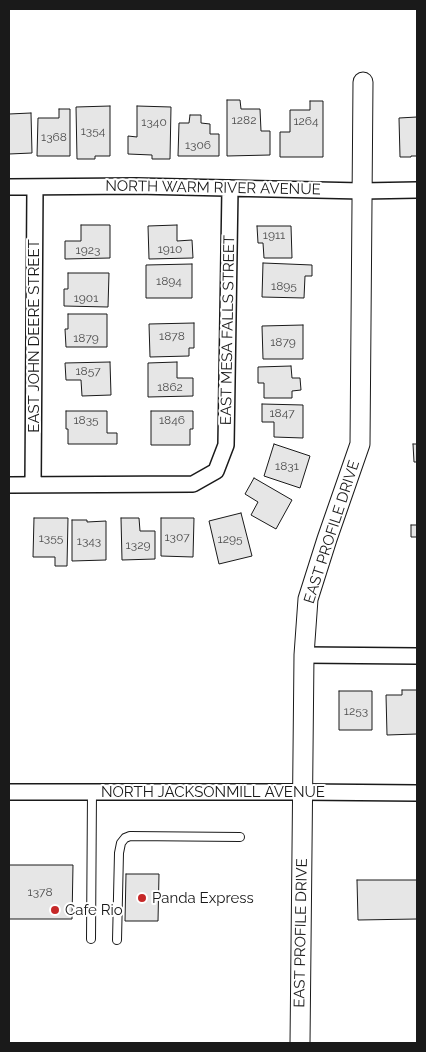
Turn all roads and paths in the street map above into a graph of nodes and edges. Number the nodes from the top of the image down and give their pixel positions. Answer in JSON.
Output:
{"nodes":[{"id":1,"x":363,"y":82,"type":"dead end"},
{"id":2,"x":9,"y":187,"type":"edge"},
{"id":3,"x":35,"y":187,"type":"junction"},
{"id":4,"x":230,"y":188,"type":"junction"},
{"id":5,"x":417,"y":190,"type":"edge"},
{"id":6,"x":362,"y":191,"type":"junction"},
{"id":7,"x":33,"y":484,"type":"junction"},
{"id":8,"x":9,"y":485,"type":"edge"},
{"id":9,"x":304,"y":656,"type":"junction"},
{"id":10,"x":417,"y":656,"type":"edge"},
{"id":11,"x":9,"y":792,"type":"edge"},
{"id":12,"x":92,"y":792,"type":"junction"},
{"id":13,"x":302,"y":792,"type":"junction"},
{"id":14,"x":417,"y":793,"type":"edge"},
{"id":15,"x":240,"y":837,"type":"dead end"},
{"id":16,"x":91,"y":939,"type":"dead end"},
{"id":17,"x":117,"y":940,"type":"dead end"},
{"id":18,"x":300,"y":1043,"type":"edge"}],
"edges":[{"from":1,"to":6,"type":"street","name":"EAST PROFILE DRIVE"},
{"from":2,"to":3,"type":"street","name":"NORTH WARM RIVER AVENUE"},
{"from":3,"to":4,"type":"street","name":"NORTH WARM RIVER AVENUE"},
{"from":3,"to":7,"type":"street","name":"EAST JOHN DEERE STREET"},
{"from":4,"to":6,"type":"street","name":"NORTH WARM RIVER AVENUE"},
{"from":4,"to":7,"type":"street","name":"EAST MESA FALLS STREET"},
{"from":5,"to":6,"type":"street","name":"NORTH WARM RIVER AVENUE"},
{"from":6,"to":9,"type":"street","name":"EAST PROFILE DRIVE"},
{"from":7,"to":8,"type":"street"},
{"from":9,"to":10,"type":"street"},
{"from":9,"to":13,"type":"street","name":"EAST PROFILE DRIVE"},
{"from":11,"to":12,"type":"street","name":"NORTH JACKSONMILL AVENUE"},
{"from":12,"to":13,"type":"street","name":"NORTH JACKSONMILL AVENUE"},
{"from":12,"to":16,"type":"lane"},
{"from":13,"to":14,"type":"street","name":"NORTH JACKSONMILL AVENUE"},
{"from":13,"to":18,"type":"street","name":"EAST PROFILE DRIVE"},
{"from":15,"to":17,"type":"lane"}]}
